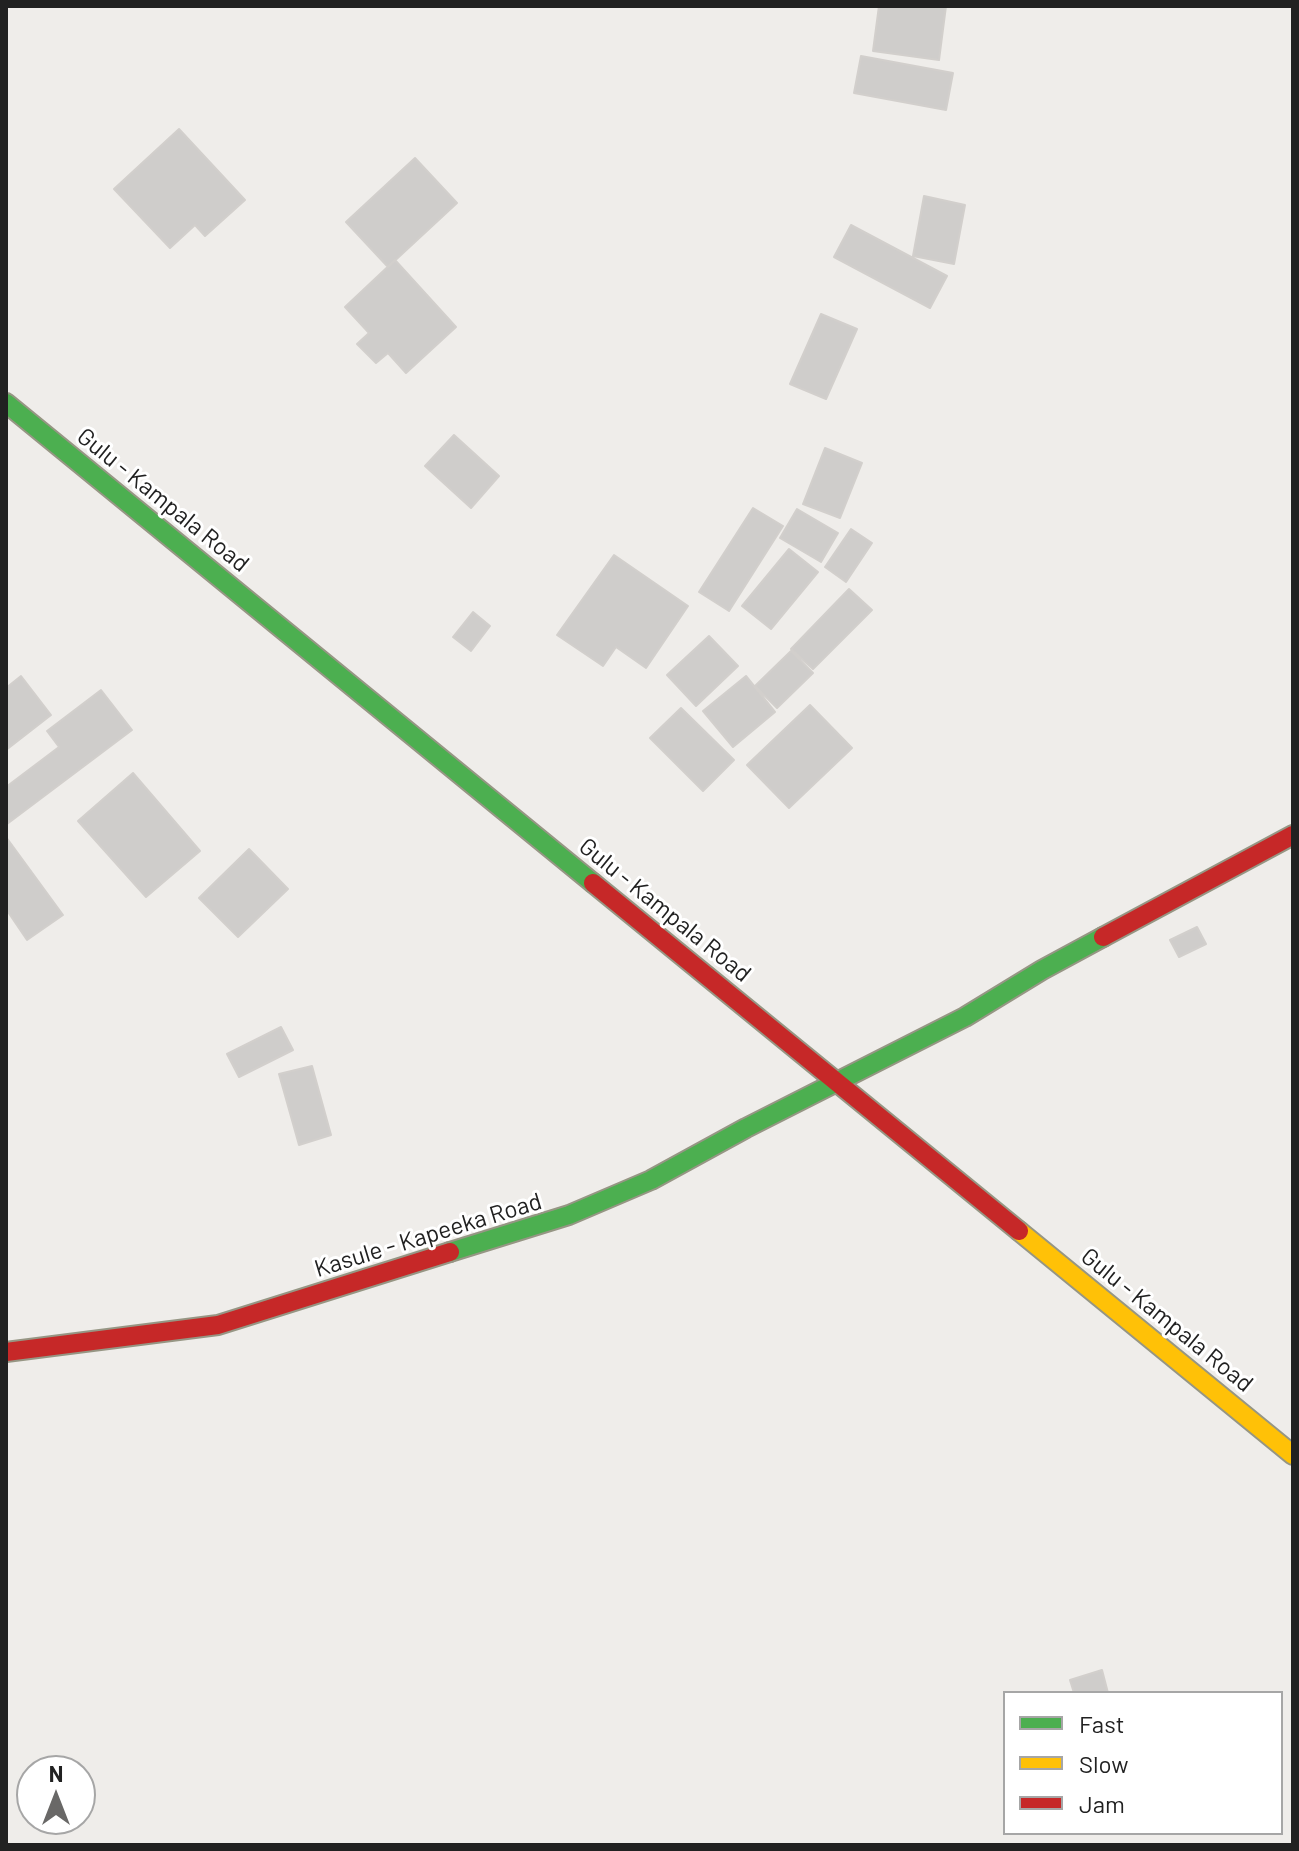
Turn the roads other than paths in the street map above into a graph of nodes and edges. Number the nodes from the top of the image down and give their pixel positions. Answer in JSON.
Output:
{"nodes":[{"id":1,"x":6,"y":403,"type":"edge"},
{"id":2,"x":1293,"y":835,"type":"edge"},
{"id":3,"x":837,"y":1081,"type":"junction"},
{"id":4,"x":6,"y":1352,"type":"edge"},
{"id":5,"x":1293,"y":1455,"type":"edge"}],
"edges":[{"from":1,"to":3,"type":"main road","name":"Gulu - Kampala Road"},
{"from":2,"to":3,"type":"main road","name":"Kasule - Kapeeka Road"},
{"from":3,"to":4,"type":"main road","name":"Kasule - Kapeeka Road"},
{"from":3,"to":5,"type":"main road","name":"Gulu - Kampala Road"}]}
